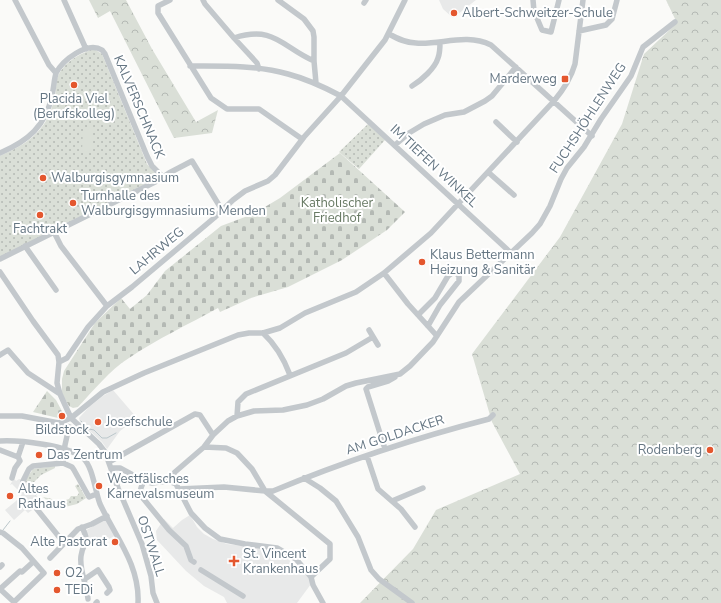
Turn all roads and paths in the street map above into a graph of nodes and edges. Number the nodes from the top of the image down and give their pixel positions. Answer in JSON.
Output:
{"nodes":[{"id":1,"x":15,"y":0,"type":"edge"},
{"id":2,"x":64,"y":0,"type":"edge"},
{"id":3,"x":170,"y":0,"type":"edge"},
{"id":4,"x":203,"y":0,"type":"edge"},
{"id":5,"x":278,"y":0,"type":"edge"},
{"id":6,"x":405,"y":0,"type":"edge"},
{"id":7,"x":533,"y":0,"type":"edge"},
{"id":8,"x":559,"y":0,"type":"edge"},
{"id":9,"x":583,"y":0,"type":"edge"},
{"id":10,"x":617,"y":0,"type":"edge"},
{"id":11,"x":675,"y":22,"type":"dead end"},
{"id":12,"x":579,"y":31,"type":"junction"},
{"id":13,"x":389,"y":34,"type":"junction"},
{"id":14,"x":234,"y":38,"type":"junction"},
{"id":15,"x":440,"y":42,"type":"junction"},
{"id":16,"x":86,"y":49,"type":"junction"},
{"id":17,"x":314,"y":61,"type":"junction"},
{"id":18,"x":190,"y":66,"type":"junction"},
{"id":19,"x":516,"y":67,"type":"junction"},
{"id":20,"x":259,"y":69,"type":"junction"},
{"id":21,"x":56,"y":73,"type":"junction"},
{"id":22,"x":316,"y":83,"type":"junction"},
{"id":23,"x":412,"y":86,"type":"dead end"},
{"id":24,"x":341,"y":96,"type":"junction"},
{"id":25,"x":554,"y":101,"type":"junction"},
{"id":26,"x":496,"y":122,"type":"dead end"},
{"id":27,"x":592,"y":136,"type":"junction"},
{"id":28,"x":302,"y":140,"type":"junction"},
{"id":29,"x":517,"y":142,"type":"junction"},
{"id":30,"x":395,"y":145,"type":"junction"},
{"id":31,"x":0,"y":153,"type":"edge"},
{"id":32,"x":488,"y":172,"type":"junction"},
{"id":33,"x":163,"y":177,"type":"junction"},
{"id":34,"x":514,"y":195,"type":"dead end"},
{"id":35,"x":459,"y":204,"type":"junction"},
{"id":36,"x":222,"y":210,"type":"junction"},
{"id":37,"x":54,"y":232,"type":"junction"},
{"id":38,"x":25,"y":246,"type":"junction"},
{"id":39,"x":511,"y":253,"type":"junction"},
{"id":40,"x":0,"y":259,"type":"edge"},
{"id":41,"x":0,"y":272,"type":"edge"},
{"id":42,"x":384,"y":273,"type":"junction"},
{"id":43,"x":56,"y":290,"type":"dead end"},
{"id":44,"x":107,"y":306,"type":"junction"},
{"id":45,"x":418,"y":315,"type":"junction"},
{"id":46,"x":428,"y":326,"type":"junction"},
{"id":47,"x":369,"y":330,"type":"dead end"},
{"id":48,"x":263,"y":333,"type":"junction"},
{"id":49,"x":438,"y":336,"type":"junction"},
{"id":50,"x":374,"y":338,"type":"junction"},
{"id":51,"x":378,"y":345,"type":"dead end"},
{"id":52,"x":0,"y":355,"type":"edge"},
{"id":53,"x":59,"y":362,"type":"junction"},
{"id":54,"x":290,"y":375,"type":"junction"},
{"id":55,"x":396,"y":375,"type":"junction"},
{"id":56,"x":60,"y":394,"type":"junction"},
{"id":57,"x":493,"y":415,"type":"dead end"},
{"id":58,"x":0,"y":416,"type":"edge"},
{"id":59,"x":237,"y":416,"type":"junction"},
{"id":60,"x":71,"y":418,"type":"junction"},
{"id":61,"x":59,"y":422,"type":"junction"},
{"id":62,"x":68,"y":427,"type":"junction"},
{"id":63,"x":86,"y":433,"type":"junction"},
{"id":64,"x":213,"y":435,"type":"junction"},
{"id":65,"x":0,"y":441,"type":"edge"},
{"id":66,"x":23,"y":442,"type":"junction"},
{"id":67,"x":204,"y":447,"type":"junction"},
{"id":68,"x":65,"y":448,"type":"junction"},
{"id":69,"x":385,"y":449,"type":"junction"},
{"id":70,"x":0,"y":450,"type":"edge"},
{"id":71,"x":367,"y":456,"type":"junction"},
{"id":72,"x":18,"y":457,"type":"junction"},
{"id":73,"x":63,"y":463,"type":"junction"},
{"id":74,"x":110,"y":465,"type":"junction"},
{"id":75,"x":12,"y":478,"type":"dead end"},
{"id":76,"x":304,"y":478,"type":"junction"},
{"id":77,"x":23,"y":481,"type":"dead end"},
{"id":78,"x":144,"y":481,"type":"junction"},
{"id":79,"x":168,"y":481,"type":"junction"},
{"id":80,"x":423,"y":488,"type":"dead end"},
{"id":81,"x":179,"y":489,"type":"junction"},
{"id":82,"x":265,"y":491,"type":"junction"},
{"id":83,"x":97,"y":495,"type":"junction"},
{"id":84,"x":392,"y":501,"type":"junction"},
{"id":85,"x":36,"y":508,"type":"dead end"},
{"id":86,"x":107,"y":516,"type":"junction"},
{"id":87,"x":82,"y":527,"type":"junction"},
{"id":88,"x":415,"y":527,"type":"dead end"},
{"id":89,"x":2,"y":533,"type":"edge"},
{"id":90,"x":64,"y":543,"type":"junction"},
{"id":91,"x":50,"y":558,"type":"dead end"},
{"id":92,"x":33,"y":562,"type":"junction"},
{"id":93,"x":194,"y":562,"type":"dead end"},
{"id":94,"x":202,"y":570,"type":"dead end"},
{"id":95,"x":311,"y":577,"type":"junction"},
{"id":96,"x":85,"y":579,"type":"junction"},
{"id":97,"x":0,"y":589,"type":"edge"},
{"id":98,"x":107,"y":593,"type":"dead end"},
{"id":99,"x":243,"y":596,"type":"dead end"},
{"id":100,"x":88,"y":599,"type":"dead end"},
{"id":101,"x":15,"y":602,"type":"edge"},
{"id":102,"x":138,"y":603,"type":"edge"},
{"id":103,"x":157,"y":603,"type":"edge"},
{"id":104,"x":322,"y":603,"type":"edge"},
{"id":105,"x":412,"y":603,"type":"edge"}],
"edges":[{"from":1,"to":21,"type":"street"},
{"from":2,"to":16,"type":"street"},
{"from":3,"to":18,"type":"street"},
{"from":4,"to":14,"type":"street"},
{"from":5,"to":17,"type":"street"},
{"from":6,"to":13,"type":"street","name":"LAHRWEG"},
{"from":7,"to":8,"type":"street"},
{"from":9,"to":12,"type":"street"},
{"from":10,"to":12,"type":"street"},
{"from":11,"to":27,"type":"street","name":"FUCHSHÖHLENWEG"},
{"from":12,"to":25,"type":"street"},
{"from":13,"to":15,"type":"street"},
{"from":13,"to":24,"type":"street","name":"LAHRWEG"},
{"from":14,"to":17,"type":"street"},
{"from":14,"to":20,"type":"street"},
{"from":15,"to":19,"type":"street"},
{"from":15,"to":23,"type":"street"},
{"from":16,"to":21,"type":"street"},
{"from":16,"to":33,"type":"street","name":"KALVERSCHNACK"},
{"from":17,"to":22,"type":"street"},
{"from":18,"to":20,"type":"street","name":"IM TIEFEN WINKEL"},
{"from":18,"to":28,"type":"street"},
{"from":19,"to":25,"type":"street"},
{"from":19,"to":30,"type":"street"},
{"from":20,"to":22,"type":"street","name":"IM TIEFEN WINKEL"},
{"from":21,"to":31,"type":"street"},
{"from":22,"to":24,"type":"street","name":"IM TIEFEN WINKEL"},
{"from":24,"to":28,"type":"street","name":"LAHRWEG"},
{"from":24,"to":30,"type":"street","name":"IM TIEFEN WINKEL"},
{"from":25,"to":27,"type":"street"},
{"from":25,"to":29,"type":"street"},
{"from":26,"to":29,"type":"street"},
{"from":27,"to":39,"type":"street","name":"FUCHSHÖHLENWEG"},
{"from":28,"to":36,"type":"street","name":"LAHRWEG"},
{"from":29,"to":32,"type":"street"},
{"from":30,"to":35,"type":"street","name":"IM TIEFEN WINKEL"},
{"from":32,"to":34,"type":"street"},
{"from":32,"to":35,"type":"street"},
{"from":33,"to":36,"type":"street"},
{"from":33,"to":37,"type":"street"},
{"from":35,"to":39,"type":"street","name":"IM TIEFEN WINKEL"},
{"from":35,"to":42,"type":"street"},
{"from":36,"to":44,"type":"street","name":"LAHRWEG"},
{"from":37,"to":38,"type":"street"},
{"from":37,"to":44,"type":"street"},
{"from":38,"to":40,"type":"street"},
{"from":38,"to":43,"type":"street"},
{"from":39,"to":49,"type":"street","name":"FUCHSHÖHLENWEG"},
{"from":41,"to":53,"type":"street"},
{"from":42,"to":45,"type":"street"},
{"from":42,"to":48,"type":"street"},
{"from":44,"to":53,"type":"street","name":"LAHRWEG"},
{"from":45,"to":46,"type":"street"},
{"from":45,"to":46,"type":"street"},
{"from":46,"to":49,"type":"street"},
{"from":47,"to":50,"type":"street"},
{"from":48,"to":54,"type":"street"},
{"from":48,"to":60,"type":"street"},
{"from":49,"to":55,"type":"street","name":"FUCHSHÖHLENWEG"},
{"from":50,"to":51,"type":"street"},
{"from":50,"to":54,"type":"street"},
{"from":52,"to":56,"type":"street"},
{"from":53,"to":56,"type":"street"},
{"from":54,"to":59,"type":"street"},
{"from":55,"to":59,"type":"street","name":"FUCHSHÖHLENWEG"},
{"from":55,"to":69,"type":"street"},
{"from":56,"to":60,"type":"street"},
{"from":57,"to":69,"type":"street","name":"AM GOLDACKER"},
{"from":58,"to":61,"type":"street"},
{"from":59,"to":64,"type":"street","name":"FUCHSHÖHLENWEG"},
{"from":60,"to":61,"type":"street"},
{"from":60,"to":63,"type":"street","name":"OSTWALL"},
{"from":61,"to":62,"type":"street"},
{"from":62,"to":63,"type":"street"},
{"from":62,"to":68,"type":"street"},
{"from":63,"to":74,"type":"street","name":"OSTWALL"},
{"from":64,"to":67,"type":"street","name":"FUCHSHÖHLENWEG"},
{"from":64,"to":74,"type":"street"},
{"from":65,"to":66,"type":"street"},
{"from":66,"to":68,"type":"street"},
{"from":66,"to":72,"type":"street"},
{"from":67,"to":79,"type":"street","name":"FUCHSHÖHLENWEG"},
{"from":67,"to":82,"type":"street"},
{"from":68,"to":73,"type":"street"},
{"from":68,"to":83,"type":"street"},
{"from":69,"to":71,"type":"street","name":"AM GOLDACKER"},
{"from":70,"to":72,"type":"street"},
{"from":71,"to":76,"type":"street","name":"AM GOLDACKER"},
{"from":71,"to":84,"type":"street"},
{"from":72,"to":75,"type":"street"},
{"from":73,"to":77,"type":"street"},
{"from":73,"to":83,"type":"street"},
{"from":74,"to":78,"type":"street"},
{"from":74,"to":103,"type":"street","name":"OSTWALL"},
{"from":76,"to":82,"type":"street","name":"AM GOLDACKER"},
{"from":76,"to":105,"type":"street"},
{"from":78,"to":79,"type":"street"},
{"from":78,"to":93,"type":"street"},
{"from":79,"to":81,"type":"street"},
{"from":80,"to":84,"type":"street"},
{"from":81,"to":82,"type":"street"},
{"from":81,"to":95,"type":"street"},
{"from":82,"to":95,"type":"street"},
{"from":83,"to":86,"type":"street"},
{"from":84,"to":88,"type":"street"},
{"from":85,"to":90,"type":"street"},
{"from":86,"to":87,"type":"street"},
{"from":86,"to":102,"type":"street"},
{"from":87,"to":90,"type":"street"},
{"from":87,"to":96,"type":"street"},
{"from":89,"to":92,"type":"street"},
{"from":90,"to":91,"type":"street"},
{"from":92,"to":97,"type":"street"},
{"from":92,"to":101,"type":"street"},
{"from":94,"to":99,"type":"street"},
{"from":95,"to":104,"type":"street"},
{"from":96,"to":98,"type":"street"},
{"from":96,"to":100,"type":"street"},
{"from":97,"to":101,"type":"street"}]}
